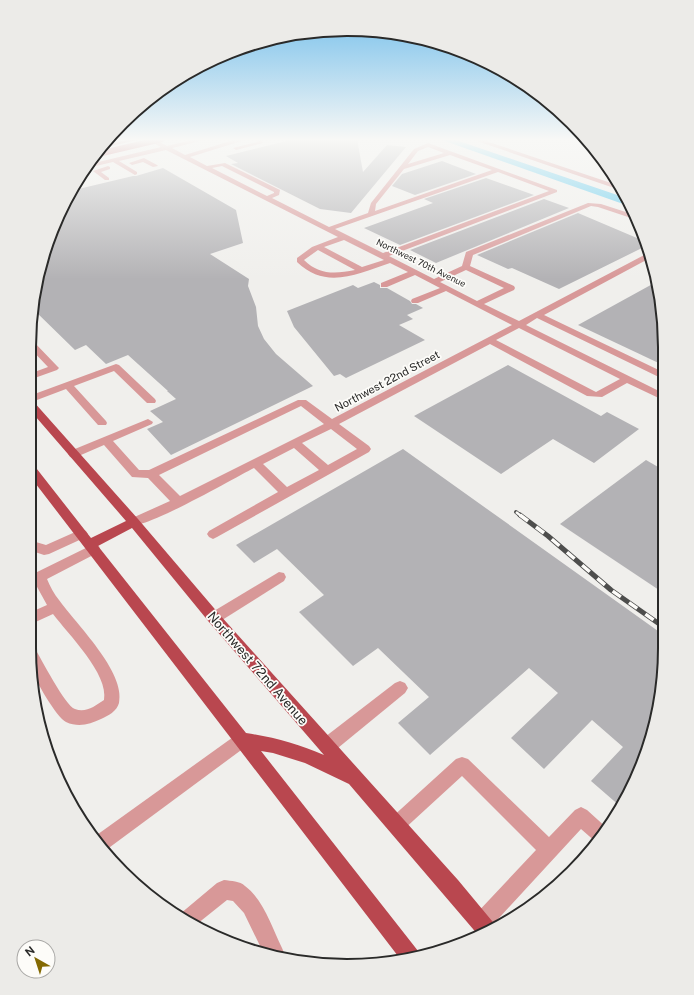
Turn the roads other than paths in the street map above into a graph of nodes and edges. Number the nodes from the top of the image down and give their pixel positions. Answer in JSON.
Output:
{"nodes":[{"id":1,"x":241,"y":185,"type":"edge"},
{"id":2,"x":267,"y":185,"type":"edge"},
{"id":3,"x":387,"y":185,"type":"edge"},
{"id":4,"x":453,"y":185,"type":"edge"},
{"id":5,"x":540,"y":185,"type":"edge"},
{"id":6,"x":266,"y":198,"type":"junction"},
{"id":7,"x":371,"y":214,"type":"junction"},
{"id":8,"x":629,"y":215,"type":"edge"},
{"id":9,"x":329,"y":229,"type":"junction"},
{"id":10,"x":344,"y":236,"type":"junction"},
{"id":11,"x":318,"y":247,"type":"junction"},
{"id":12,"x":387,"y":258,"type":"junction"},
{"id":13,"x":644,"y":258,"type":"edge"},
{"id":14,"x":466,"y":267,"type":"junction"},
{"id":15,"x":361,"y":270,"type":"junction"},
{"id":16,"x":416,"y":272,"type":"junction"},
{"id":17,"x":435,"y":281,"type":"junction"},
{"id":18,"x":384,"y":285,"type":"dead end"},
{"id":19,"x":447,"y":288,"type":"junction"},
{"id":20,"x":415,"y":301,"type":"dead end"},
{"id":21,"x":479,"y":303,"type":"junction"},
{"id":22,"x":537,"y":315,"type":"junction"},
{"id":23,"x":519,"y":324,"type":"junction"},
{"id":24,"x":489,"y":340,"type":"junction"},
{"id":25,"x":36,"y":349,"type":"edge"},
{"id":26,"x":36,"y":374,"type":"edge"},
{"id":27,"x":658,"y":374,"type":"edge"},
{"id":28,"x":627,"y":379,"type":"junction"},
{"id":29,"x":68,"y":385,"type":"junction"},
{"id":30,"x":658,"y":394,"type":"edge"},
{"id":31,"x":36,"y":398,"type":"edge"},
{"id":32,"x":151,"y":401,"type":"dead end"},
{"id":33,"x":36,"y":409,"type":"edge"},
{"id":34,"x":148,"y":422,"type":"dead end"},
{"id":35,"x":102,"y":423,"type":"dead end"},
{"id":36,"x":331,"y":425,"type":"junction"},
{"id":37,"x":106,"y":440,"type":"junction"},
{"id":38,"x":295,"y":443,"type":"junction"},
{"id":39,"x":74,"y":454,"type":"junction"},
{"id":40,"x":255,"y":463,"type":"junction"},
{"id":41,"x":327,"y":470,"type":"junction"},
{"id":42,"x":151,"y":474,"type":"junction"},
{"id":43,"x":36,"y":476,"type":"edge"},
{"id":44,"x":286,"y":493,"type":"junction"},
{"id":45,"x":178,"y":502,"type":"junction"},
{"id":46,"x":134,"y":522,"type":"junction"},
{"id":47,"x":213,"y":534,"type":"dead end"},
{"id":48,"x":89,"y":542,"type":"junction"},
{"id":49,"x":36,"y":547,"type":"edge"},
{"id":50,"x":279,"y":578,"type":"dead end"},
{"id":51,"x":36,"y":579,"type":"edge"},
{"id":52,"x":36,"y":582,"type":"edge"},
{"id":53,"x":56,"y":607,"type":"junction"},
{"id":54,"x":36,"y":616,"type":"edge"},
{"id":55,"x":214,"y":618,"type":"junction"},
{"id":56,"x":37,"y":665,"type":"edge"},
{"id":57,"x":400,"y":688,"type":"dead end"},
{"id":58,"x":242,"y":740,"type":"junction"},
{"id":59,"x":327,"y":746,"type":"junction"},
{"id":60,"x":355,"y":778,"type":"junction"},
{"id":61,"x":396,"y":824,"type":"junction"},
{"id":62,"x":598,"y":832,"type":"edge"},
{"id":63,"x":104,"y":841,"type":"edge"},
{"id":64,"x":548,"y":850,"type":"junction"},
{"id":65,"x":191,"y":917,"type":"edge"},
{"id":66,"x":487,"y":926,"type":"edge"},
{"id":67,"x":485,"y":928,"type":"edge"},
{"id":68,"x":272,"y":949,"type":"edge"},
{"id":69,"x":408,"y":953,"type":"edge"}],
"edges":[{"from":1,"to":6,"type":"street","name":"Northwest 70th Avenue"},
{"from":2,"to":6,"type":"street"},
{"from":3,"to":7,"type":"street"},
{"from":4,"to":7,"type":"street"},
{"from":5,"to":12,"type":"street"},
{"from":6,"to":9,"type":"street","name":"Northwest 70th Avenue"},
{"from":7,"to":9,"type":"street"},
{"from":8,"to":14,"type":"street"},
{"from":9,"to":10,"type":"street","name":"Northwest 70th Avenue"},
{"from":10,"to":11,"type":"street"},
{"from":10,"to":12,"type":"street","name":"Northwest 70th Avenue"},
{"from":11,"to":15,"type":"street"},
{"from":11,"to":15,"type":"street"},
{"from":12,"to":15,"type":"street"},
{"from":12,"to":16,"type":"street","name":"Northwest 70th Avenue"},
{"from":13,"to":22,"type":"street","name":"Northwest 22nd Street"},
{"from":14,"to":17,"type":"street"},
{"from":14,"to":21,"type":"street"},
{"from":16,"to":17,"type":"street","name":"Northwest 70th Avenue"},
{"from":16,"to":18,"type":"street"},
{"from":17,"to":19,"type":"street","name":"Northwest 70th Avenue"},
{"from":19,"to":20,"type":"street"},
{"from":19,"to":21,"type":"street","name":"Northwest 70th Avenue"},
{"from":21,"to":23,"type":"street","name":"Northwest 70th Avenue"},
{"from":22,"to":23,"type":"street","name":"Northwest 22nd Street"},
{"from":22,"to":27,"type":"street"},
{"from":23,"to":24,"type":"street","name":"Northwest 22nd Street"},
{"from":23,"to":28,"type":"street","name":"Northwest 70th Avenue"},
{"from":24,"to":28,"type":"street"},
{"from":24,"to":36,"type":"street","name":"Northwest 22nd Street"},
{"from":25,"to":26,"type":"street"},
{"from":28,"to":30,"type":"street","name":"Northwest 70th Avenue"},
{"from":29,"to":31,"type":"street"},
{"from":29,"to":32,"type":"street"},
{"from":29,"to":35,"type":"street"},
{"from":33,"to":39,"type":"main road","name":"Northwest 72nd Avenue"},
{"from":34,"to":37,"type":"street"},
{"from":36,"to":38,"type":"street","name":"Northwest 22nd Street"},
{"from":36,"to":41,"type":"street"},
{"from":36,"to":42,"type":"street"},
{"from":37,"to":39,"type":"street"},
{"from":37,"to":42,"type":"street"},
{"from":38,"to":40,"type":"street","name":"Northwest 22nd Street"},
{"from":38,"to":41,"type":"street"},
{"from":39,"to":46,"type":"main road","name":"Northwest 72nd Avenue"},
{"from":40,"to":44,"type":"street"},
{"from":40,"to":45,"type":"street","name":"Northwest 22nd Street"},
{"from":41,"to":44,"type":"street"},
{"from":42,"to":45,"type":"street"},
{"from":43,"to":48,"type":"main road"},
{"from":44,"to":47,"type":"street"},
{"from":45,"to":46,"type":"street","name":"Northwest 22nd Street"},
{"from":46,"to":48,"type":"main road"},
{"from":46,"to":55,"type":"main road","name":"Northwest 72nd Avenue"},
{"from":48,"to":49,"type":"street"},
{"from":48,"to":51,"type":"street"},
{"from":48,"to":58,"type":"main road"},
{"from":50,"to":55,"type":"street"},
{"from":52,"to":53,"type":"street"},
{"from":53,"to":54,"type":"street"},
{"from":53,"to":56,"type":"street"},
{"from":55,"to":59,"type":"main road","name":"Northwest 72nd Avenue"},
{"from":57,"to":59,"type":"street"},
{"from":58,"to":60,"type":"main road"},
{"from":58,"to":63,"type":"street"},
{"from":58,"to":69,"type":"main road"},
{"from":59,"to":60,"type":"main road","name":"Northwest 72nd Avenue"},
{"from":60,"to":61,"type":"main road","name":"Northwest 72nd Avenue"},
{"from":61,"to":64,"type":"street"},
{"from":61,"to":67,"type":"main road","name":"Northwest 72nd Avenue"},
{"from":62,"to":64,"type":"street"},
{"from":64,"to":66,"type":"street"},
{"from":65,"to":68,"type":"street"}]}
